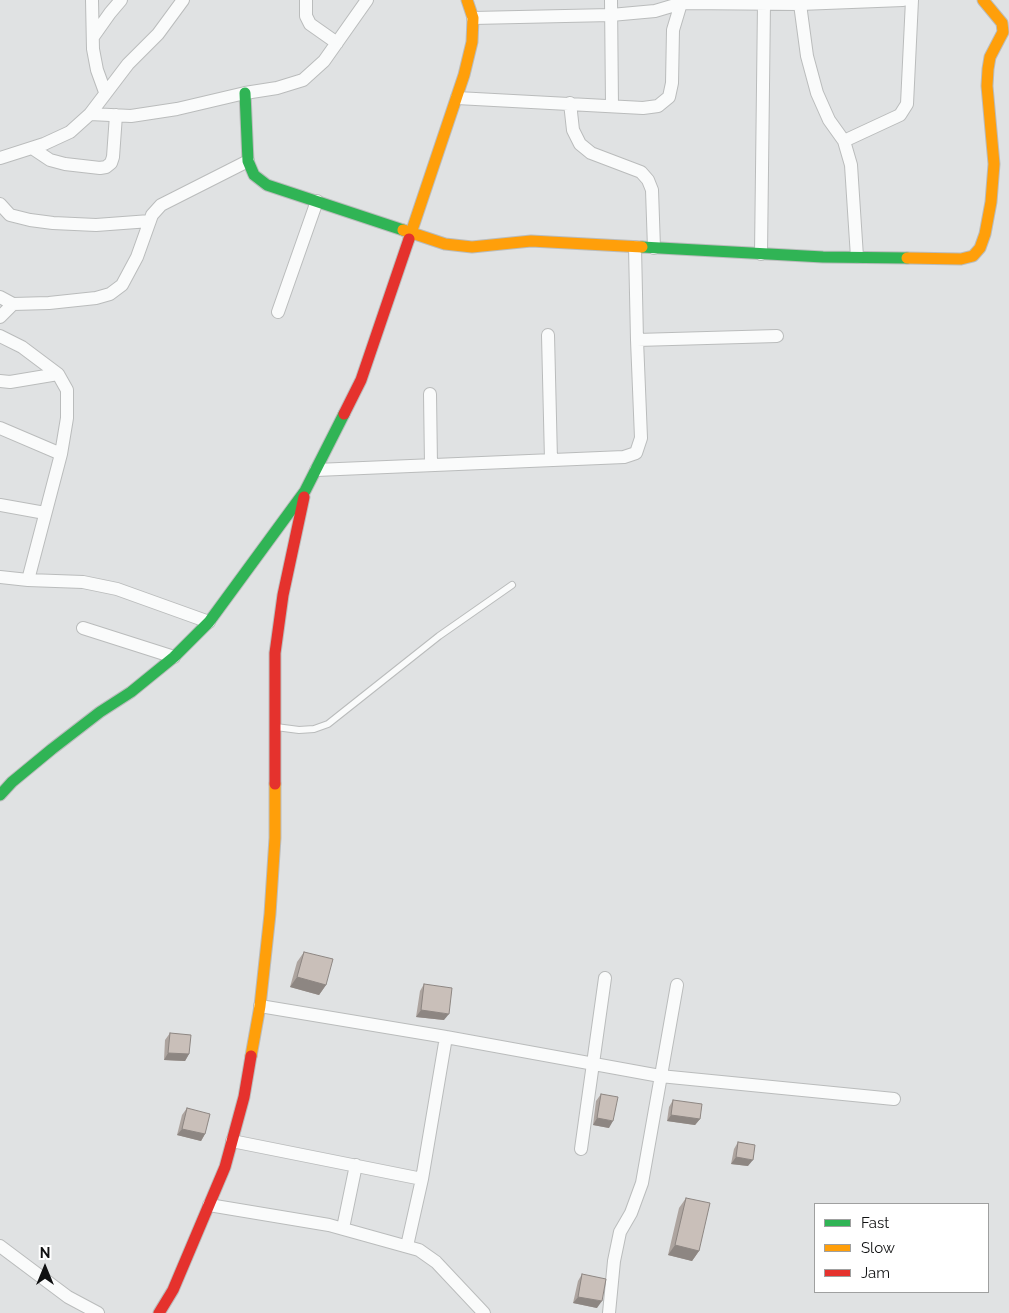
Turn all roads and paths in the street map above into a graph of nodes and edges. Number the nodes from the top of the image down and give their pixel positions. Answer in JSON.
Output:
{"nodes":[{"id":1,"x":92,"y":0,"type":"edge"},
{"id":2,"x":121,"y":0,"type":"edge"},
{"id":3,"x":184,"y":0,"type":"edge"},
{"id":4,"x":306,"y":0,"type":"edge"},
{"id":5,"x":367,"y":0,"type":"edge"},
{"id":6,"x":467,"y":0,"type":"edge"},
{"id":7,"x":611,"y":0,"type":"edge"},
{"id":8,"x":903,"y":0,"type":"edge"},
{"id":9,"x":912,"y":0,"type":"edge"},
{"id":10,"x":983,"y":0,"type":"edge"},
{"id":11,"x":859,"y":1,"type":"edge"},
{"id":12,"x":682,"y":2,"type":"edge"},
{"id":13,"x":764,"y":3,"type":"junction"},
{"id":14,"x":800,"y":4,"type":"junction"},
{"id":15,"x":611,"y":15,"type":"junction"},
{"id":16,"x":473,"y":18,"type":"junction"},
{"id":17,"x":93,"y":37,"type":"junction"},
{"id":18,"x":337,"y":43,"type":"junction"},
{"id":19,"x":105,"y":92,"type":"junction"},
{"id":20,"x":245,"y":93,"type":"junction"},
{"id":21,"x":456,"y":98,"type":"junction"},
{"id":22,"x":570,"y":103,"type":"junction"},
{"id":23,"x":612,"y":105,"type":"junction"},
{"id":24,"x":90,"y":114,"type":"junction"},
{"id":25,"x":116,"y":115,"type":"junction"},
{"id":26,"x":844,"y":141,"type":"junction"},
{"id":27,"x":32,"y":148,"type":"junction"},
{"id":28,"x":0,"y":158,"type":"edge"},
{"id":29,"x":248,"y":161,"type":"junction"},
{"id":30,"x":318,"y":201,"type":"junction"},
{"id":31,"x":0,"y":204,"type":"edge"},
{"id":32,"x":150,"y":221,"type":"junction"},
{"id":33,"x":411,"y":231,"type":"junction"},
{"id":34,"x":635,"y":247,"type":"junction"},
{"id":35,"x":654,"y":248,"type":"junction"},
{"id":36,"x":761,"y":254,"type":"junction"},
{"id":37,"x":857,"y":257,"type":"junction"},
{"id":38,"x":0,"y":296,"type":"edge"},
{"id":39,"x":13,"y":304,"type":"junction"},
{"id":40,"x":278,"y":312,"type":"dead end"},
{"id":41,"x":0,"y":317,"type":"edge"},
{"id":42,"x":548,"y":335,"type":"dead end"},
{"id":43,"x":0,"y":336,"type":"edge"},
{"id":44,"x":777,"y":336,"type":"dead end"},
{"id":45,"x":637,"y":340,"type":"junction"},
{"id":46,"x":58,"y":374,"type":"junction"},
{"id":47,"x":0,"y":381,"type":"edge"},
{"id":48,"x":430,"y":394,"type":"dead end"},
{"id":49,"x":0,"y":428,"type":"edge"},
{"id":50,"x":61,"y":454,"type":"junction"},
{"id":51,"x":550,"y":460,"type":"junction"},
{"id":52,"x":431,"y":465,"type":"junction"},
{"id":53,"x":316,"y":470,"type":"junction"},
{"id":54,"x":305,"y":491,"type":"junction"},
{"id":55,"x":0,"y":505,"type":"edge"},
{"id":56,"x":45,"y":513,"type":"junction"},
{"id":57,"x":0,"y":577,"type":"edge"},
{"id":58,"x":28,"y":580,"type":"junction"},
{"id":59,"x":512,"y":585,"type":"dead end"},
{"id":60,"x":209,"y":622,"type":"junction"},
{"id":61,"x":83,"y":628,"type":"dead end"},
{"id":62,"x":174,"y":657,"type":"junction"},
{"id":63,"x":275,"y":727,"type":"junction"},
{"id":64,"x":0,"y":795,"type":"edge"},
{"id":65,"x":605,"y":978,"type":"dead end"},
{"id":66,"x":677,"y":985,"type":"dead end"},
{"id":67,"x":260,"y":1006,"type":"junction"},
{"id":68,"x":446,"y":1037,"type":"junction"},
{"id":69,"x":594,"y":1063,"type":"junction"},
{"id":70,"x":660,"y":1076,"type":"junction"},
{"id":71,"x":894,"y":1099,"type":"dead end"},
{"id":72,"x":232,"y":1141,"type":"junction"},
{"id":73,"x":581,"y":1149,"type":"dead end"},
{"id":74,"x":356,"y":1165,"type":"junction"},
{"id":75,"x":422,"y":1179,"type":"junction"},
{"id":76,"x":209,"y":1205,"type":"junction"},
{"id":77,"x":344,"y":1228,"type":"junction"},
{"id":78,"x":0,"y":1246,"type":"edge"},
{"id":79,"x":407,"y":1246,"type":"junction"},
{"id":80,"x":98,"y":1313,"type":"edge"},
{"id":81,"x":159,"y":1313,"type":"edge"},
{"id":82,"x":484,"y":1313,"type":"edge"},
{"id":83,"x":609,"y":1313,"type":"edge"}],
"edges":[{"from":1,"to":17,"type":"street"},
{"from":2,"to":17,"type":"street"},
{"from":3,"to":19,"type":"street"},
{"from":4,"to":18,"type":"street"},
{"from":5,"to":18,"type":"street"},
{"from":6,"to":16,"type":"street"},
{"from":7,"to":15,"type":"street"},
{"from":8,"to":11,"type":"street"},
{"from":9,"to":26,"type":"street"},
{"from":10,"to":37,"type":"street"},
{"from":11,"to":14,"type":"street"},
{"from":12,"to":13,"type":"street"},
{"from":12,"to":15,"type":"street"},
{"from":12,"to":23,"type":"street"},
{"from":13,"to":14,"type":"street"},
{"from":13,"to":36,"type":"street"},
{"from":14,"to":26,"type":"street"},
{"from":15,"to":16,"type":"street"},
{"from":15,"to":23,"type":"street"},
{"from":16,"to":21,"type":"street"},
{"from":17,"to":19,"type":"street"},
{"from":18,"to":20,"type":"street"},
{"from":19,"to":24,"type":"street"},
{"from":20,"to":25,"type":"street"},
{"from":20,"to":29,"type":"street"},
{"from":21,"to":22,"type":"street"},
{"from":21,"to":33,"type":"street"},
{"from":22,"to":23,"type":"street"},
{"from":22,"to":35,"type":"street"},
{"from":24,"to":25,"type":"street"},
{"from":24,"to":27,"type":"street"},
{"from":25,"to":27,"type":"street"},
{"from":26,"to":37,"type":"street"},
{"from":27,"to":28,"type":"street"},
{"from":29,"to":30,"type":"street"},
{"from":29,"to":32,"type":"street"},
{"from":30,"to":33,"type":"street"},
{"from":30,"to":40,"type":"street"},
{"from":31,"to":32,"type":"street"},
{"from":32,"to":39,"type":"street"},
{"from":33,"to":34,"type":"street"},
{"from":33,"to":53,"type":"street"},
{"from":34,"to":35,"type":"street"},
{"from":34,"to":45,"type":"street"},
{"from":35,"to":36,"type":"street"},
{"from":36,"to":37,"type":"street"},
{"from":38,"to":39,"type":"street"},
{"from":39,"to":41,"type":"street"},
{"from":42,"to":51,"type":"street"},
{"from":43,"to":46,"type":"street"},
{"from":44,"to":45,"type":"street"},
{"from":45,"to":51,"type":"street"},
{"from":46,"to":47,"type":"street"},
{"from":46,"to":50,"type":"street"},
{"from":48,"to":52,"type":"street"},
{"from":49,"to":50,"type":"street"},
{"from":50,"to":56,"type":"street"},
{"from":51,"to":52,"type":"street"},
{"from":52,"to":53,"type":"street"},
{"from":53,"to":54,"type":"street"},
{"from":54,"to":60,"type":"street"},
{"from":54,"to":63,"type":"street"},
{"from":55,"to":56,"type":"street"},
{"from":56,"to":58,"type":"street"},
{"from":57,"to":58,"type":"street"},
{"from":58,"to":60,"type":"street"},
{"from":59,"to":63,"type":"lane"},
{"from":60,"to":62,"type":"street"},
{"from":61,"to":62,"type":"street"},
{"from":62,"to":64,"type":"street"},
{"from":63,"to":67,"type":"street"},
{"from":65,"to":69,"type":"street"},
{"from":66,"to":70,"type":"street"},
{"from":67,"to":68,"type":"street"},
{"from":67,"to":72,"type":"street"},
{"from":68,"to":69,"type":"street"},
{"from":68,"to":75,"type":"street"},
{"from":69,"to":70,"type":"street"},
{"from":69,"to":73,"type":"street"},
{"from":70,"to":71,"type":"street"},
{"from":70,"to":83,"type":"street"},
{"from":72,"to":74,"type":"street"},
{"from":72,"to":76,"type":"street"},
{"from":74,"to":75,"type":"street"},
{"from":74,"to":77,"type":"street"},
{"from":75,"to":79,"type":"street"},
{"from":76,"to":77,"type":"street"},
{"from":76,"to":81,"type":"street"},
{"from":77,"to":79,"type":"street"},
{"from":78,"to":80,"type":"street"},
{"from":79,"to":82,"type":"street"}]}
